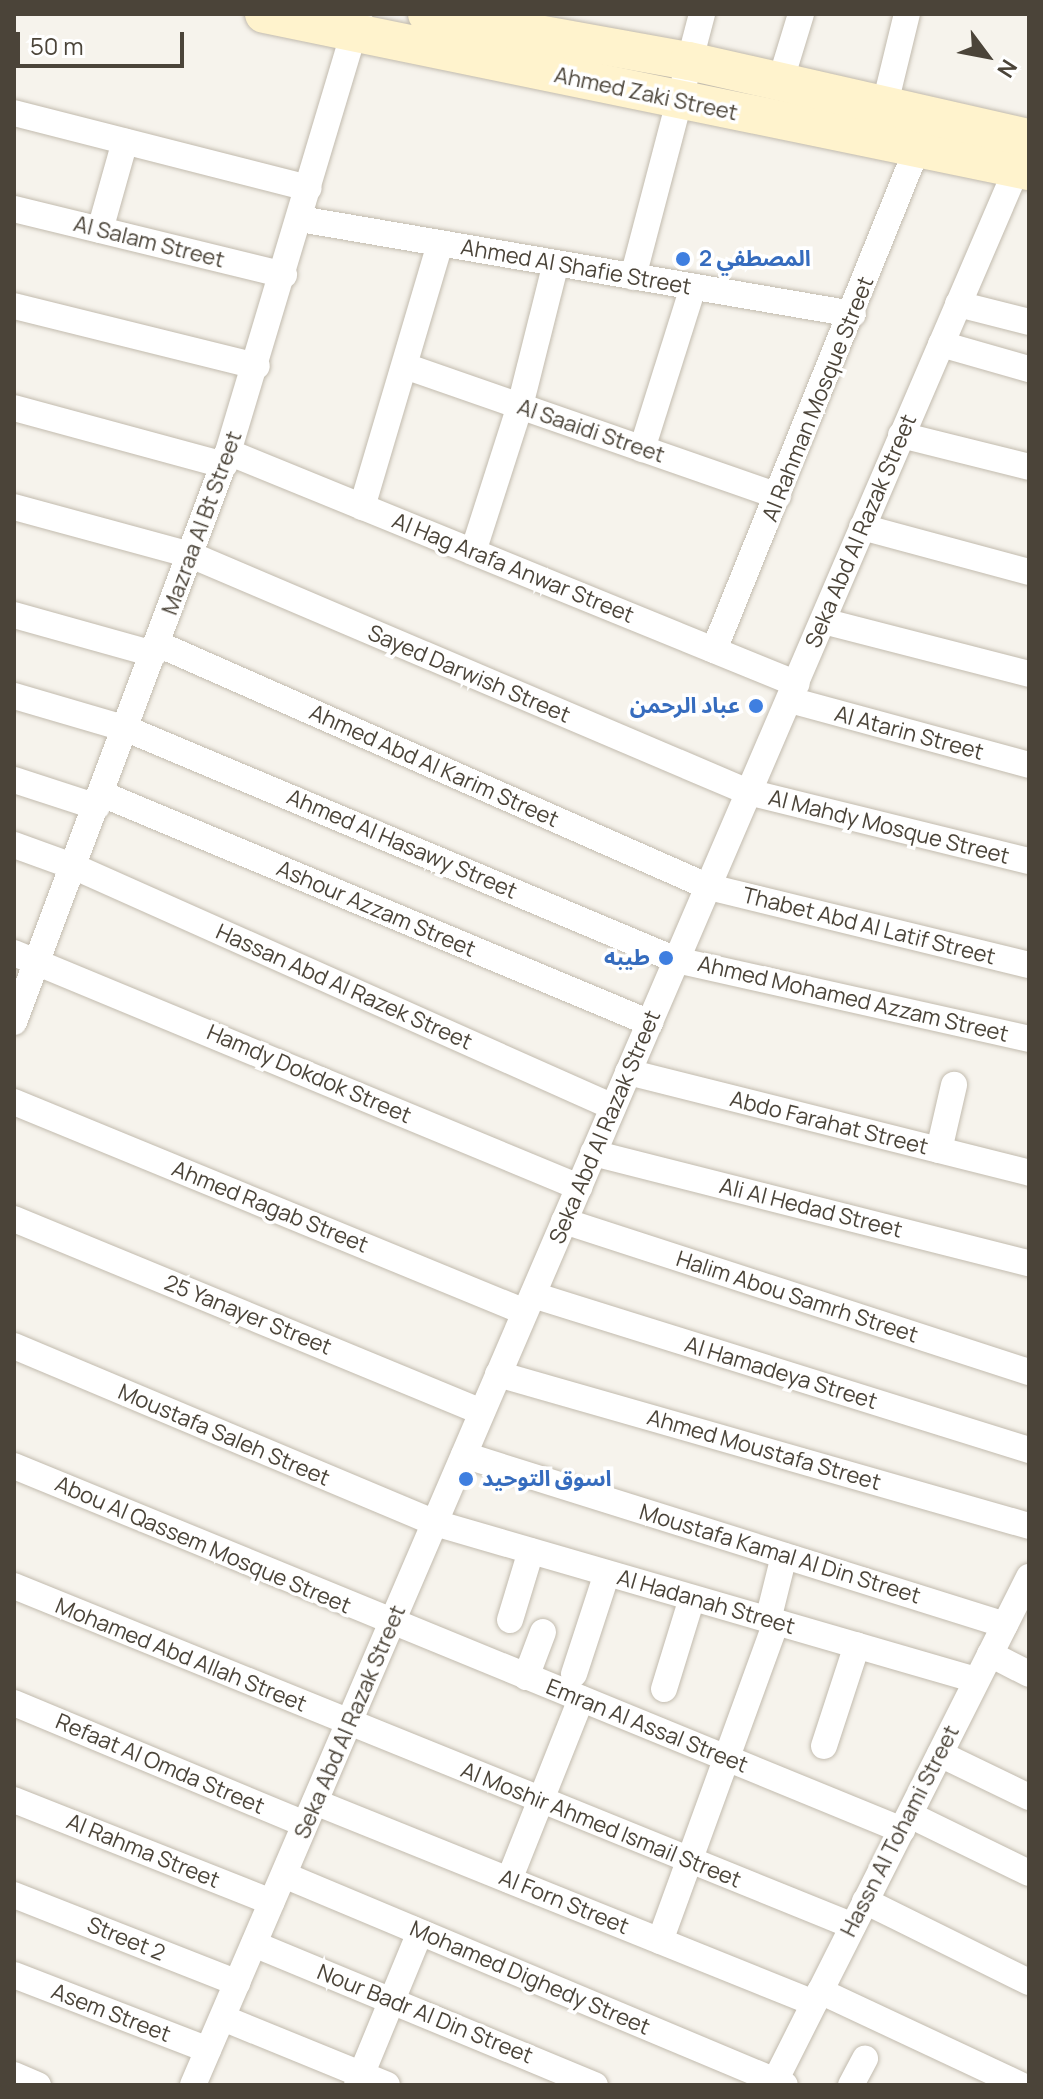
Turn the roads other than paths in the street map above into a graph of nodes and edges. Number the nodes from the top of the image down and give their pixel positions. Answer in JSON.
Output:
{"nodes":[{"id":1,"x":264,"y":14,"type":"edge"},
{"id":2,"x":702,"y":14,"type":"edge"},
{"id":3,"x":801,"y":14,"type":"edge"},
{"id":4,"x":907,"y":14,"type":"edge"},
{"id":5,"x":437,"y":15,"type":"edge"},
{"id":6,"x":357,"y":23,"type":"edge"},
{"id":7,"x":549,"y":26,"type":"edge"},
{"id":8,"x":689,"y":61,"type":"junction"},
{"id":9,"x":779,"y":86,"type":"junction"},
{"id":10,"x":680,"y":102,"type":"junction"},
{"id":11,"x":884,"y":108,"type":"junction"},
{"id":12,"x":14,"y":113,"type":"edge"},
{"id":13,"x":125,"y":141,"type":"junction"},
{"id":14,"x":918,"y":146,"type":"junction"},
{"id":15,"x":1025,"y":159,"type":"edge"},
{"id":16,"x":309,"y":188,"type":"junction"},
{"id":17,"x":14,"y":209,"type":"edge"},
{"id":18,"x":300,"y":219,"type":"junction"},
{"id":19,"x":100,"y":230,"type":"junction"},
{"id":20,"x":440,"y":244,"type":"junction"},
{"id":21,"x":556,"y":263,"type":"junction"},
{"id":22,"x":284,"y":275,"type":"junction"},
{"id":23,"x":633,"y":277,"type":"junction"},
{"id":24,"x":693,"y":287,"type":"junction"},
{"id":25,"x":958,"y":304,"type":"junction"},
{"id":26,"x":14,"y":306,"type":"edge"},
{"id":27,"x":853,"y":314,"type":"junction"},
{"id":28,"x":1029,"y":322,"type":"edge"},
{"id":29,"x":941,"y":344,"type":"junction"},
{"id":30,"x":257,"y":366,"type":"junction"},
{"id":31,"x":405,"y":366,"type":"junction"},
{"id":32,"x":1029,"y":369,"type":"edge"},
{"id":33,"x":520,"y":406,"type":"junction"},
{"id":34,"x":14,"y":408,"type":"edge"},
{"id":35,"x":901,"y":435,"type":"junction"},
{"id":36,"x":642,"y":449,"type":"junction"},
{"id":37,"x":226,"y":459,"type":"junction"},
{"id":38,"x":1029,"y":467,"type":"edge"},
{"id":39,"x":778,"y":496,"type":"junction"},
{"id":40,"x":14,"y":507,"type":"edge"},
{"id":41,"x":362,"y":507,"type":"junction"},
{"id":42,"x":862,"y":527,"type":"junction"},
{"id":43,"x":473,"y":552,"type":"junction"},
{"id":44,"x":191,"y":555,"type":"junction"},
{"id":45,"x":1029,"y":572,"type":"edge"},
{"id":46,"x":14,"y":615,"type":"edge"},
{"id":47,"x":823,"y":621,"type":"junction"},
{"id":48,"x":156,"y":649,"type":"junction"},
{"id":49,"x":714,"y":650,"type":"junction"},
{"id":50,"x":1029,"y":674,"type":"edge"},
{"id":51,"x":793,"y":692,"type":"junction"},
{"id":52,"x":14,"y":696,"type":"edge"},
{"id":53,"x":127,"y":729,"type":"junction"},
{"id":54,"x":1029,"y":765,"type":"edge"},
{"id":55,"x":14,"y":780,"type":"edge"},
{"id":56,"x":748,"y":792,"type":"junction"},
{"id":57,"x":100,"y":801,"type":"junction"},
{"id":58,"x":14,"y":845,"type":"edge"},
{"id":59,"x":1029,"y":861,"type":"edge"},
{"id":60,"x":75,"y":867,"type":"junction"},
{"id":61,"x":709,"y":887,"type":"junction"},
{"id":62,"x":26,"y":957,"type":"edge"},
{"id":63,"x":676,"y":960,"type":"junction"},
{"id":64,"x":1029,"y":965,"type":"edge"},
{"id":65,"x":14,"y":1022,"type":"edge"},
{"id":66,"x":650,"y":1023,"type":"junction"},
{"id":67,"x":1029,"y":1039,"type":"edge"},
{"id":68,"x":628,"y":1072,"type":"junction"},
{"id":69,"x":954,"y":1085,"type":"dead end"},
{"id":70,"x":14,"y":1102,"type":"edge"},
{"id":71,"x":613,"y":1107,"type":"junction"},
{"id":72,"x":939,"y":1150,"type":"junction"},
{"id":73,"x":593,"y":1153,"type":"junction"},
{"id":74,"x":1028,"y":1170,"type":"edge"},
{"id":75,"x":579,"y":1187,"type":"junction"},
{"id":76,"x":14,"y":1219,"type":"edge"},
{"id":77,"x":564,"y":1221,"type":"junction"},
{"id":78,"x":1029,"y":1263,"type":"edge"},
{"id":79,"x":529,"y":1303,"type":"junction"},
{"id":80,"x":14,"y":1346,"type":"edge"},
{"id":81,"x":1029,"y":1372,"type":"edge"},
{"id":82,"x":498,"y":1374,"type":"junction"},
{"id":83,"x":482,"y":1412,"type":"junction"},
{"id":84,"x":1029,"y":1450,"type":"edge"},
{"id":85,"x":464,"y":1455,"type":"junction"},
{"id":86,"x":14,"y":1466,"type":"edge"},
{"id":87,"x":435,"y":1523,"type":"junction"},
{"id":88,"x":1029,"y":1526,"type":"edge"},
{"id":89,"x":531,"y":1551,"type":"junction"},
{"id":90,"x":784,"y":1556,"type":"junction"},
{"id":91,"x":607,"y":1573,"type":"junction"},
{"id":92,"x":1029,"y":1577,"type":"edge"},
{"id":93,"x":14,"y":1586,"type":"edge"},
{"id":94,"x":692,"y":1598,"type":"junction"},
{"id":95,"x":510,"y":1620,"type":"dead end"},
{"id":96,"x":772,"y":1621,"type":"junction"},
{"id":97,"x":393,"y":1623,"type":"junction"},
{"id":98,"x":1005,"y":1625,"type":"junction"},
{"id":99,"x":543,"y":1632,"type":"dead end"},
{"id":100,"x":857,"y":1645,"type":"junction"},
{"id":101,"x":990,"y":1654,"type":"junction"},
{"id":102,"x":1029,"y":1674,"type":"edge"},
{"id":103,"x":526,"y":1677,"type":"junction"},
{"id":104,"x":976,"y":1680,"type":"junction"},
{"id":105,"x":577,"y":1686,"type":"junction"},
{"id":106,"x":664,"y":1689,"type":"dead end"},
{"id":107,"x":14,"y":1703,"type":"edge"},
{"id":108,"x":349,"y":1724,"type":"junction"},
{"id":109,"x":824,"y":1746,"type":"dead end"},
{"id":110,"x":940,"y":1754,"type":"junction"},
{"id":111,"x":727,"y":1759,"type":"junction"},
{"id":112,"x":1026,"y":1790,"type":"edge"},
{"id":113,"x":14,"y":1800,"type":"edge"},
{"id":114,"x":541,"y":1801,"type":"junction"},
{"id":115,"x":310,"y":1813,"type":"junction"},
{"id":116,"x":906,"y":1822,"type":"junction"},
{"id":117,"x":689,"y":1860,"type":"junction"},
{"id":118,"x":1029,"y":1873,"type":"edge"},
{"id":119,"x":284,"y":1875,"type":"junction"},
{"id":120,"x":509,"y":1880,"type":"junction"},
{"id":121,"x":14,"y":1895,"type":"edge"},
{"id":122,"x":865,"y":1901,"type":"junction"},
{"id":123,"x":272,"y":1902,"type":"junction"},
{"id":124,"x":853,"y":1926,"type":"junction"},
{"id":125,"x":420,"y":1932,"type":"junction"},
{"id":126,"x":660,"y":1941,"type":"junction"},
{"id":127,"x":254,"y":1944,"type":"junction"},
{"id":128,"x":14,"y":1975,"type":"edge"},
{"id":129,"x":1029,"y":1982,"type":"edge"},
{"id":130,"x":237,"y":1983,"type":"junction"},
{"id":131,"x":817,"y":1997,"type":"junction"},
{"id":132,"x":391,"y":2001,"type":"junction"},
{"id":133,"x":223,"y":2018,"type":"junction"},
{"id":134,"x":208,"y":2050,"type":"junction"},
{"id":135,"x":865,"y":2059,"type":"dead end"},
{"id":136,"x":14,"y":2075,"type":"edge"},
{"id":137,"x":359,"y":2080,"type":"edge"},
{"id":138,"x":778,"y":2083,"type":"edge"},
{"id":139,"x":38,"y":2085,"type":"edge"},
{"id":140,"x":193,"y":2085,"type":"edge"},
{"id":141,"x":387,"y":2085,"type":"edge"},
{"id":142,"x":595,"y":2085,"type":"edge"},
{"id":143,"x":851,"y":2085,"type":"edge"},
{"id":144,"x":1021,"y":2085,"type":"edge"}],
"edges":[{"from":1,"to":6,"type":"street","name":"Ahmed Zaki Street"},
{"from":2,"to":8,"type":"street"},
{"from":3,"to":9,"type":"street"},
{"from":4,"to":11,"type":"street"},
{"from":5,"to":7,"type":"street","name":"Ahmed Zaki Street"},
{"from":6,"to":10,"type":"street","name":"Ahmed Zaki Street"},
{"from":6,"to":16,"type":"street","name":"Mazraa Al Bt Street"},
{"from":7,"to":8,"type":"street","name":"Ahmed Zaki Street"},
{"from":8,"to":9,"type":"street","name":"Ahmed Zaki Street"},
{"from":8,"to":10,"type":"street"},
{"from":9,"to":11,"type":"street","name":"Ahmed Zaki Street"},
{"from":10,"to":14,"type":"street","name":"Ahmed Zaki Street"},
{"from":10,"to":23,"type":"street"},
{"from":11,"to":15,"type":"street","name":"Ahmed Zaki Street"},
{"from":12,"to":13,"type":"street"},
{"from":13,"to":16,"type":"street"},
{"from":13,"to":19,"type":"street"},
{"from":14,"to":15,"type":"street","name":"Ahmed Zaki Street"},
{"from":14,"to":27,"type":"street","name":"Al Rahman Mosque Street"},
{"from":15,"to":25,"type":"street","name":"Seka Abd Al Razak Street"},
{"from":16,"to":18,"type":"street","name":"Mazraa Al Bt Street"},
{"from":17,"to":19,"type":"street","name":"Al Salam Street"},
{"from":18,"to":20,"type":"street","name":"Ahmed Al Shafie Street"},
{"from":18,"to":22,"type":"street","name":"Mazraa Al Bt Street"},
{"from":19,"to":22,"type":"street","name":"Al Salam Street"},
{"from":20,"to":21,"type":"street","name":"Ahmed Al Shafie Street"},
{"from":20,"to":31,"type":"street"},
{"from":21,"to":23,"type":"street","name":"Ahmed Al Shafie Street"},
{"from":21,"to":33,"type":"street"},
{"from":22,"to":30,"type":"street","name":"Mazraa Al Bt Street"},
{"from":23,"to":24,"type":"street","name":"Ahmed Al Shafie Street"},
{"from":24,"to":27,"type":"street","name":"Ahmed Al Shafie Street"},
{"from":24,"to":36,"type":"street"},
{"from":25,"to":28,"type":"street"},
{"from":25,"to":29,"type":"street","name":"Seka Abd Al Razak Street"},
{"from":26,"to":30,"type":"street"},
{"from":27,"to":39,"type":"street","name":"Al Rahman Mosque Street"},
{"from":29,"to":32,"type":"street"},
{"from":29,"to":35,"type":"street","name":"Seka Abd Al Razak Street"},
{"from":30,"to":37,"type":"street","name":"Mazraa Al Bt Street"},
{"from":31,"to":33,"type":"street","name":"Al Saaidi Street"},
{"from":31,"to":41,"type":"street"},
{"from":33,"to":36,"type":"street","name":"Al Saaidi Street"},
{"from":33,"to":43,"type":"street"},
{"from":34,"to":37,"type":"street","name":"Al Hag Arafa Anwar Street"},
{"from":35,"to":38,"type":"street"},
{"from":35,"to":42,"type":"street","name":"Seka Abd Al Razak Street"},
{"from":36,"to":39,"type":"street","name":"Al Saaidi Street"},
{"from":37,"to":41,"type":"street","name":"Al Hag Arafa Anwar Street"},
{"from":37,"to":44,"type":"street","name":"Mazraa Al Bt Street"},
{"from":39,"to":49,"type":"street","name":"Al Rahman Mosque Street"},
{"from":40,"to":44,"type":"street","name":"Sayed Darwish Street"},
{"from":41,"to":43,"type":"street","name":"Al Hag Arafa Anwar Street"},
{"from":42,"to":45,"type":"street"},
{"from":42,"to":47,"type":"street","name":"Seka Abd Al Razak Street"},
{"from":43,"to":49,"type":"street","name":"Al Hag Arafa Anwar Street"},
{"from":44,"to":48,"type":"street","name":"Mazraa Al Bt Street"},
{"from":44,"to":56,"type":"street","name":"Sayed Darwish Street"},
{"from":46,"to":48,"type":"street","name":"Ahmed Abd Al Karim Street"},
{"from":47,"to":50,"type":"street"},
{"from":47,"to":51,"type":"street","name":"Seka Abd Al Razak Street"},
{"from":48,"to":53,"type":"street","name":"Mazraa Al Bt Street"},
{"from":48,"to":61,"type":"street","name":"Ahmed Abd Al Karim Street"},
{"from":49,"to":51,"type":"street","name":"Al Hag Arafa Anwar Street"},
{"from":51,"to":54,"type":"street","name":"Al Atarin Street"},
{"from":51,"to":56,"type":"street","name":"Seka Abd Al Razak Street"},
{"from":52,"to":53,"type":"street","name":"Ahmed Al Hasawy Street"},
{"from":53,"to":57,"type":"street","name":"Mazraa Al Bt Street"},
{"from":53,"to":63,"type":"street","name":"Ahmed Al Hasawy Street"},
{"from":55,"to":57,"type":"street","name":"Ashour Azzam Street"},
{"from":56,"to":59,"type":"street","name":"Al Mahdy Mosque Street"},
{"from":56,"to":61,"type":"street","name":"Seka Abd Al Razak Street"},
{"from":57,"to":60,"type":"street","name":"Mazraa Al Bt Street"},
{"from":57,"to":66,"type":"street","name":"Ashour Azzam Street"},
{"from":58,"to":60,"type":"street","name":"Hassan Abd Al Razek Street"},
{"from":60,"to":62,"type":"street","name":"Mazraa Al Bt Street"},
{"from":60,"to":71,"type":"street","name":"Hassan Abd Al Razek Street"},
{"from":61,"to":63,"type":"street","name":"Seka Abd Al Razak Street"},
{"from":61,"to":64,"type":"street","name":"Thabet Abd Al Latif Street"},
{"from":62,"to":65,"type":"street","name":"Mazraa Al Bt Street"},
{"from":62,"to":75,"type":"street","name":"Hamdy Dokdok Street"},
{"from":63,"to":66,"type":"street","name":"Seka Abd Al Razak Street"},
{"from":63,"to":67,"type":"street","name":"Ahmed Mohamed Azzam Street"},
{"from":66,"to":68,"type":"street","name":"Seka Abd Al Razak Street"},
{"from":68,"to":71,"type":"street","name":"Seka Abd Al Razak Street"},
{"from":68,"to":72,"type":"street","name":"Abdo Farahat Street"},
{"from":69,"to":72,"type":"street"},
{"from":70,"to":79,"type":"street","name":"Ahmed Ragab Street"},
{"from":71,"to":73,"type":"street","name":"Seka Abd Al Razak Street"},
{"from":72,"to":74,"type":"street","name":"Abdo Farahat Street"},
{"from":73,"to":75,"type":"street","name":"Seka Abd Al Razak Street"},
{"from":73,"to":78,"type":"street","name":"Ali Al Hedad Street"},
{"from":75,"to":77,"type":"street","name":"Seka Abd Al Razak Street"},
{"from":76,"to":83,"type":"street","name":"25 Yanayer Street"},
{"from":77,"to":79,"type":"street","name":"Seka Abd Al Razak Street"},
{"from":77,"to":81,"type":"street","name":"Halim Abou Samrh Street"},
{"from":79,"to":82,"type":"street","name":"Seka Abd Al Razak Street"},
{"from":79,"to":84,"type":"street","name":"Al Hamadeya Street"},
{"from":80,"to":87,"type":"street","name":"Moustafa Saleh Street"},
{"from":82,"to":83,"type":"street","name":"Seka Abd Al Razak Street"},
{"from":82,"to":88,"type":"street","name":"Ahmed Moustafa Street"},
{"from":83,"to":85,"type":"street","name":"Seka Abd Al Razak Street"},
{"from":85,"to":87,"type":"street","name":"Seka Abd Al Razak Street"},
{"from":85,"to":90,"type":"street","name":"Moustafa Kamal Al Din Street"},
{"from":86,"to":97,"type":"street","name":"Abou Al Qassem Mosque Street"},
{"from":87,"to":89,"type":"street","name":"Al Hadanah Street"},
{"from":87,"to":97,"type":"street","name":"Seka Abd Al Razak Street"},
{"from":89,"to":91,"type":"street","name":"Al Hadanah Street"},
{"from":89,"to":95,"type":"street"},
{"from":90,"to":96,"type":"street"},
{"from":90,"to":98,"type":"street","name":"Moustafa Kamal Al Din Street"},
{"from":91,"to":94,"type":"street","name":"Al Hadanah Street"},
{"from":91,"to":105,"type":"street"},
{"from":92,"to":98,"type":"street","name":"Hassn Al Tohami Street"},
{"from":93,"to":108,"type":"street","name":"Mohamed Abd Allah Street"},
{"from":94,"to":96,"type":"street","name":"Al Hadanah Street"},
{"from":94,"to":106,"type":"street"},
{"from":96,"to":100,"type":"street","name":"Al Hadanah Street"},
{"from":96,"to":111,"type":"street"},
{"from":97,"to":103,"type":"street","name":"Emran Al Assal Street"},
{"from":97,"to":108,"type":"street","name":"Seka Abd Al Razak Street"},
{"from":98,"to":101,"type":"street","name":"Hassn Al Tohami Street"},
{"from":99,"to":103,"type":"street"},
{"from":100,"to":104,"type":"street","name":"Al Hadanah Street"},
{"from":100,"to":109,"type":"street"},
{"from":101,"to":102,"type":"street"},
{"from":101,"to":104,"type":"street","name":"Hassn Al Tohami Street"},
{"from":103,"to":105,"type":"street","name":"Emran Al Assal Street"},
{"from":104,"to":110,"type":"street","name":"Hassn Al Tohami Street"},
{"from":105,"to":111,"type":"street","name":"Emran Al Assal Street"},
{"from":105,"to":114,"type":"street"},
{"from":107,"to":115,"type":"street","name":"Refaat Al Omda Street"},
{"from":108,"to":114,"type":"street","name":"Al Moshir Ahmed Ismail Street"},
{"from":108,"to":115,"type":"street","name":"Seka Abd Al Razak Street"},
{"from":110,"to":112,"type":"street"},
{"from":110,"to":116,"type":"street","name":"Hassn Al Tohami Street"},
{"from":111,"to":116,"type":"street","name":"Emran Al Assal Street"},
{"from":111,"to":117,"type":"street"},
{"from":113,"to":123,"type":"street","name":"Al Rahma Street"},
{"from":114,"to":117,"type":"street","name":"Al Moshir Ahmed Ismail Street"},
{"from":114,"to":120,"type":"street"},
{"from":115,"to":119,"type":"street","name":"Seka Abd Al Razak Street"},
{"from":115,"to":120,"type":"street","name":"Al Forn Street"},
{"from":116,"to":118,"type":"street","name":"Emran Al Assal Street"},
{"from":116,"to":122,"type":"street","name":"Hassn Al Tohami Street"},
{"from":117,"to":124,"type":"street","name":"Al Moshir Ahmed Ismail Street"},
{"from":117,"to":126,"type":"street"},
{"from":119,"to":123,"type":"street","name":"Seka Abd Al Razak Street"},
{"from":119,"to":125,"type":"street","name":"Mohamed Dighedy Street"},
{"from":120,"to":126,"type":"street","name":"Al Forn Street"},
{"from":121,"to":130,"type":"street","name":"Street 2"},
{"from":122,"to":124,"type":"street","name":"Hassn Al Tohami Street"},
{"from":122,"to":129,"type":"street"},
{"from":123,"to":127,"type":"street","name":"Seka Abd Al Razak Street"},
{"from":124,"to":131,"type":"street","name":"Hassn Al Tohami Street"},
{"from":125,"to":132,"type":"street"},
{"from":125,"to":138,"type":"street","name":"Mohamed Dighedy Street"},
{"from":126,"to":131,"type":"street","name":"Al Forn Street"},
{"from":127,"to":130,"type":"street","name":"Seka Abd Al Razak Street"},
{"from":127,"to":132,"type":"street","name":"Nour Badr Al Din Street"},
{"from":128,"to":134,"type":"street","name":"Asem Street"},
{"from":130,"to":133,"type":"street","name":"Seka Abd Al Razak Street"},
{"from":131,"to":138,"type":"street","name":"Hassn Al Tohami Street"},
{"from":131,"to":144,"type":"street","name":"Al Forn Street"},
{"from":132,"to":137,"type":"street"},
{"from":132,"to":142,"type":"street","name":"Nour Badr Al Din Street"},
{"from":133,"to":134,"type":"street","name":"Seka Abd Al Razak Street"},
{"from":133,"to":137,"type":"street"},
{"from":134,"to":140,"type":"street","name":"Seka Abd Al Razak Street"},
{"from":135,"to":143,"type":"street"},
{"from":136,"to":139,"type":"street"},
{"from":137,"to":141,"type":"street"}]}
